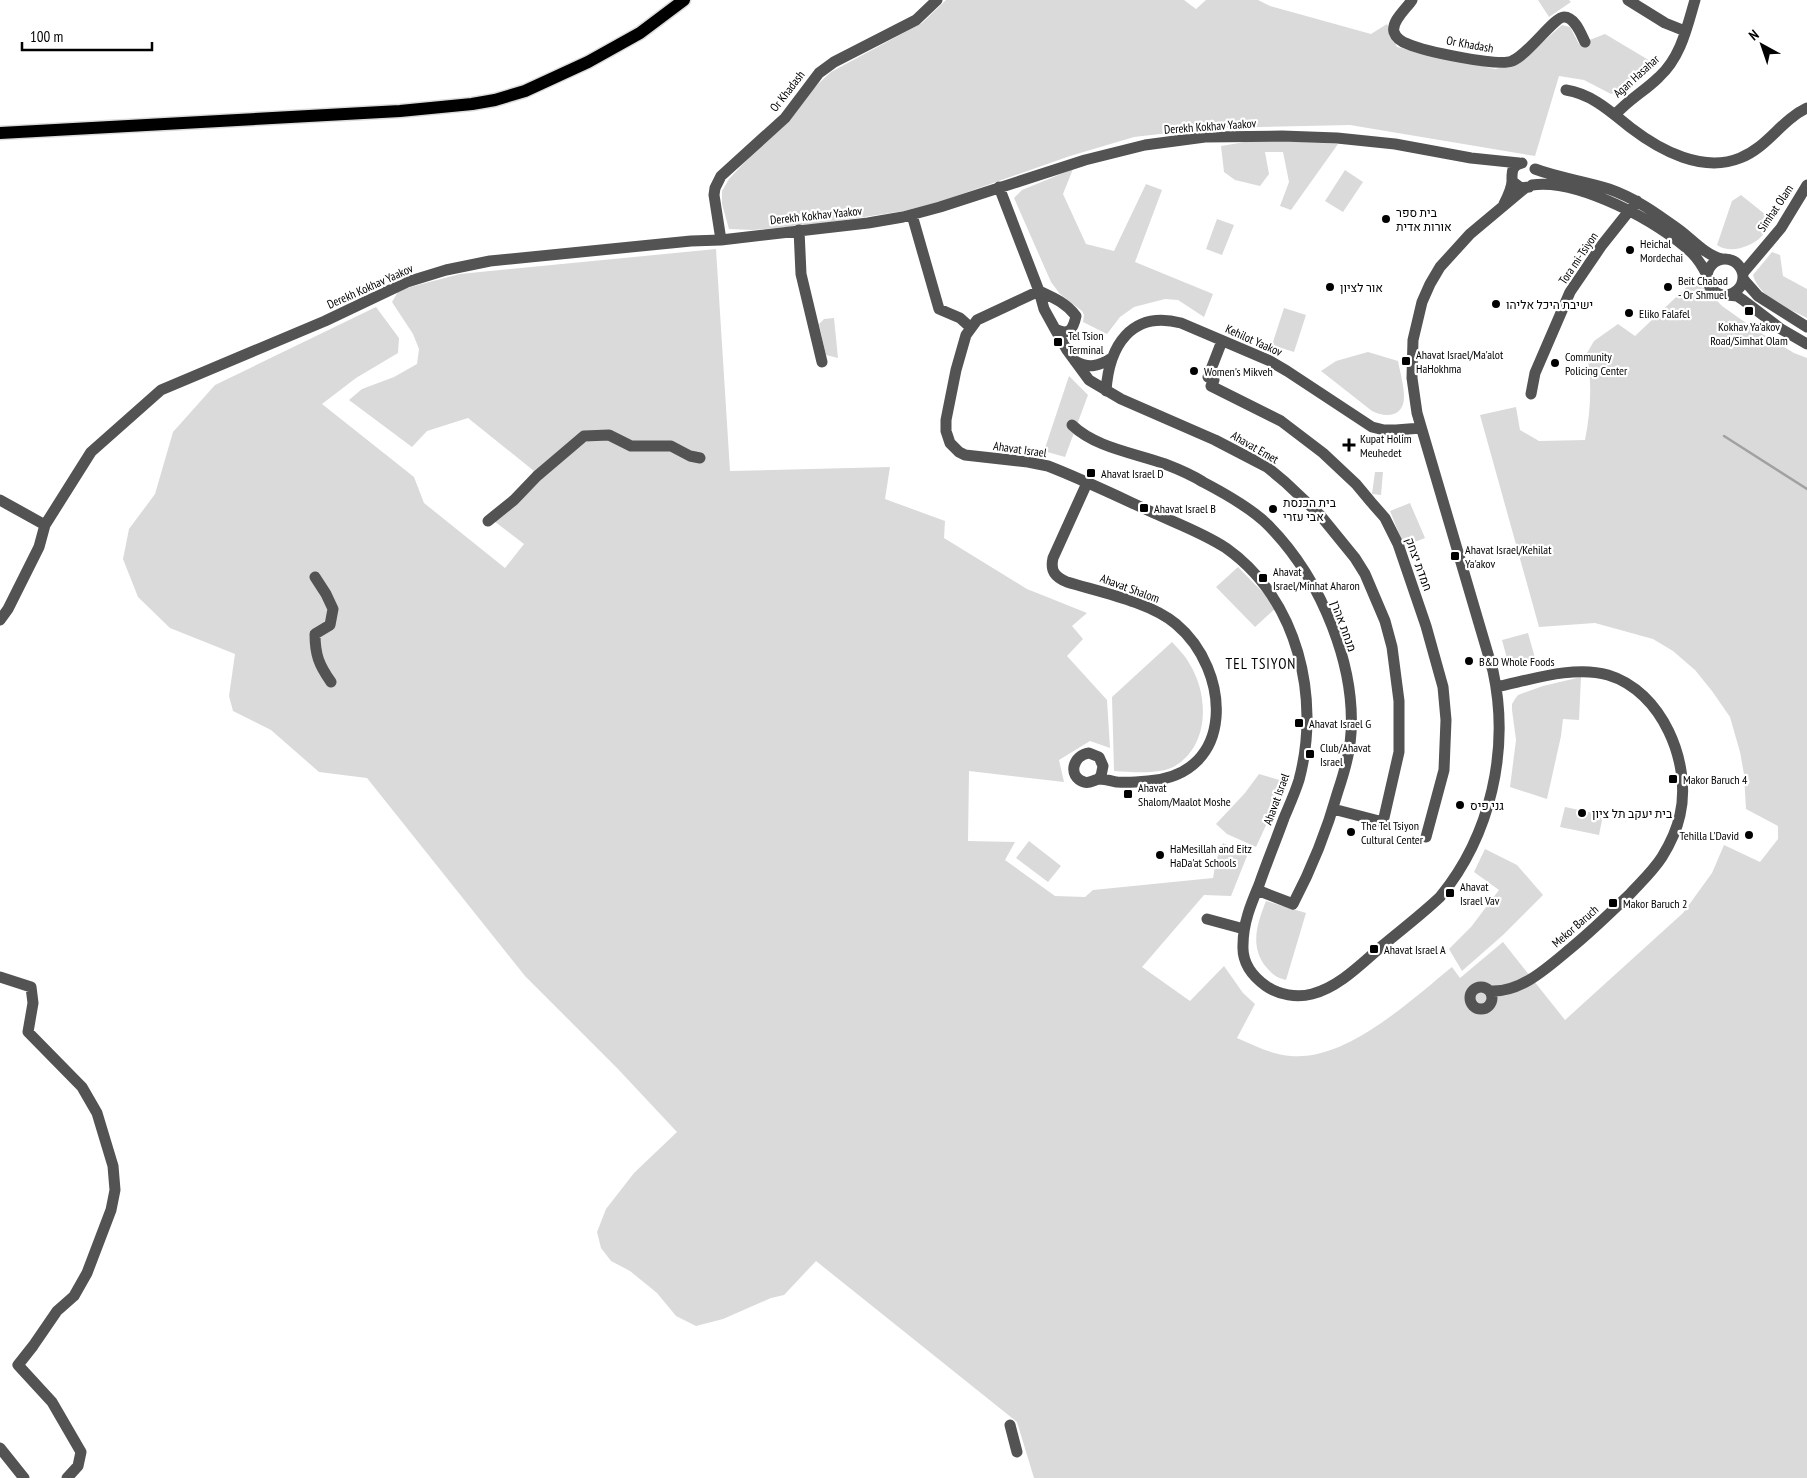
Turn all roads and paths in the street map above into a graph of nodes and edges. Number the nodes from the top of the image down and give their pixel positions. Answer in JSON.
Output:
{"nodes":[{"id":1,"x":684,"y":0,"type":"edge"},
{"id":2,"x":937,"y":0,"type":"edge"},
{"id":3,"x":1412,"y":0,"type":"edge"},
{"id":4,"x":1628,"y":0,"type":"edge"},
{"id":5,"x":1695,"y":0,"type":"edge"},
{"id":6,"x":1685,"y":31,"type":"junction"},
{"id":7,"x":1585,"y":42,"type":"dead end"},
{"id":8,"x":1566,"y":90,"type":"dead end"},
{"id":9,"x":1807,"y":108,"type":"edge"},
{"id":10,"x":1615,"y":115,"type":"junction"},
{"id":11,"x":0,"y":133,"type":"edge"},
{"id":12,"x":1488,"y":160,"type":"junction"},
{"id":13,"x":1519,"y":163,"type":"junction"},
{"id":14,"x":1534,"y":169,"type":"junction"},
{"id":15,"x":1511,"y":179,"type":"junction"},
{"id":16,"x":1807,"y":185,"type":"edge"},
{"id":17,"x":1528,"y":186,"type":"junction"},
{"id":18,"x":999,"y":187,"type":"junction"},
{"id":19,"x":1637,"y":201,"type":"junction"},
{"id":20,"x":1502,"y":208,"type":"junction"},
{"id":21,"x":1629,"y":211,"type":"junction"},
{"id":22,"x":912,"y":215,"type":"junction"},
{"id":23,"x":799,"y":230,"type":"junction"},
{"id":24,"x":721,"y":240,"type":"junction"},
{"id":25,"x":1766,"y":246,"type":"junction"},
{"id":26,"x":1727,"y":259,"type":"junction"},
{"id":27,"x":1707,"y":276,"type":"junction"},
{"id":28,"x":1743,"y":276,"type":"junction"},
{"id":29,"x":1040,"y":292,"type":"junction"},
{"id":30,"x":1727,"y":294,"type":"junction"},
{"id":31,"x":970,"y":327,"type":"junction"},
{"id":32,"x":1807,"y":327,"type":"edge"},
{"id":33,"x":1055,"y":328,"type":"junction"},
{"id":34,"x":1222,"y":341,"type":"junction"},
{"id":35,"x":1807,"y":344,"type":"edge"},
{"id":36,"x":1112,"y":358,"type":"junction"},
{"id":37,"x":1075,"y":361,"type":"junction"},
{"id":38,"x":822,"y":362,"type":"dead end"},
{"id":39,"x":1106,"y":391,"type":"junction"},
{"id":40,"x":1531,"y":394,"type":"dead end"},
{"id":41,"x":1072,"y":425,"type":"dead end"},
{"id":42,"x":1421,"y":428,"type":"junction"},
{"id":43,"x":700,"y":458,"type":"dead end"},
{"id":44,"x":1087,"y":483,"type":"junction"},
{"id":45,"x":0,"y":500,"type":"edge"},
{"id":46,"x":488,"y":521,"type":"dead end"},
{"id":47,"x":46,"y":525,"type":"junction"},
{"id":48,"x":316,"y":577,"type":"dead end"},
{"id":49,"x":0,"y":620,"type":"edge"},
{"id":50,"x":331,"y":682,"type":"dead end"},
{"id":51,"x":1496,"y":686,"type":"junction"},
{"id":52,"x":1100,"y":775,"type":"dead end"},
{"id":53,"x":1333,"y":809,"type":"junction"},
{"id":54,"x":1426,"y":837,"type":"dead end"},
{"id":55,"x":1257,"y":890,"type":"junction"},
{"id":56,"x":1207,"y":920,"type":"dead end"},
{"id":57,"x":1244,"y":929,"type":"junction"},
{"id":58,"x":0,"y":977,"type":"edge"},
{"id":59,"x":1491,"y":996,"type":"dead end"},
{"id":60,"x":1010,"y":1425,"type":"dead end"},
{"id":61,"x":0,"y":1448,"type":"edge"},
{"id":62,"x":1017,"y":1452,"type":"dead end"},
{"id":63,"x":24,"y":1478,"type":"edge"},
{"id":64,"x":67,"y":1478,"type":"edge"}],
"edges":[{"from":1,"to":11,"type":"main road"},
{"from":2,"to":24,"type":"street","name":"Or Khadash"},
{"from":3,"to":7,"type":"street","name":"Or Khadash"},
{"from":4,"to":6,"type":"street"},
{"from":5,"to":6,"type":"street","name":"Agan Hasahar"},
{"from":6,"to":10,"type":"street","name":"Agan Hasahar"},
{"from":8,"to":10,"type":"street"},
{"from":9,"to":10,"type":"street"},
{"from":12,"to":13,"type":"street","name":"Derekh Kokhav Yaakov"},
{"from":12,"to":15,"type":"street","name":"Derekh Kokhav Yaakov"},
{"from":12,"to":18,"type":"street","name":"Derekh Kokhav Yaakov"},
{"from":13,"to":14,"type":"street"},
{"from":13,"to":15,"type":"street"},
{"from":14,"to":17,"type":"street"},
{"from":14,"to":19,"type":"street"},
{"from":15,"to":17,"type":"street"},
{"from":15,"to":20,"type":"street"},
{"from":16,"to":25,"type":"street","name":"Simhat Olam"},
{"from":17,"to":20,"type":"street","name":"Ahavat Israel"},
{"from":17,"to":21,"type":"street"},
{"from":18,"to":22,"type":"street","name":"Derekh Kokhav Yaakov"},
{"from":18,"to":29,"type":"street","name":"Ahavat Emet"},
{"from":19,"to":21,"type":"street","name":"Tora mi-Tsiyon"},
{"from":19,"to":26,"type":"street"},
{"from":20,"to":42,"type":"street","name":"Ahavat Israel"},
{"from":21,"to":27,"type":"street"},
{"from":21,"to":40,"type":"street","name":"Tora mi-Tsiyon"},
{"from":22,"to":23,"type":"street","name":"Derekh Kokhav Yaakov"},
{"from":22,"to":31,"type":"street"},
{"from":23,"to":24,"type":"street","name":"Derekh Kokhav Yaakov"},
{"from":23,"to":38,"type":"street"},
{"from":24,"to":47,"type":"street","name":"Derekh Kokhav Yaakov"},
{"from":25,"to":26,"type":"street","name":"Simhat Olam"},
{"from":25,"to":28,"type":"street","name":"Simhat Olam"},
{"from":26,"to":27,"type":"street"},
{"from":26,"to":28,"type":"street"},
{"from":27,"to":30,"type":"street"},
{"from":28,"to":30,"type":"street"},
{"from":28,"to":32,"type":"street"},
{"from":29,"to":31,"type":"street"},
{"from":29,"to":33,"type":"street","name":"Ahavat Emet"},
{"from":29,"to":33,"type":"street"},
{"from":30,"to":35,"type":"street"},
{"from":31,"to":44,"type":"street","name":"Ahavat Israel"},
{"from":33,"to":37,"type":"street","name":"Ahavat Emet"},
{"from":34,"to":36,"type":"street","name":"Kehilot Yaakov"},
{"from":34,"to":42,"type":"street","name":"Kehilot Yaakov"},
{"from":34,"to":54,"type":"street","name":"חמדת יצחק"},
{"from":36,"to":37,"type":"street"},
{"from":36,"to":39,"type":"street","name":"Kehilot Yaakov"},
{"from":37,"to":39,"type":"street","name":"Ahavat Emet"},
{"from":39,"to":53,"type":"street","name":"Ahavat Emet"},
{"from":41,"to":53,"type":"street","name":"מנחת אהרן"},
{"from":42,"to":51,"type":"street","name":"Ahavat Israel"},
{"from":43,"to":46,"type":"street"},
{"from":44,"to":52,"type":"street","name":"Ahavat Shalom"},
{"from":44,"to":55,"type":"street","name":"Ahavat Israel"},
{"from":45,"to":47,"type":"street"},
{"from":47,"to":49,"type":"street","name":"Derekh Kokhav Yaakov"},
{"from":48,"to":50,"type":"street"},
{"from":51,"to":57,"type":"street","name":"Ahavat Israel"},
{"from":51,"to":59,"type":"street","name":"Mekor Baruch"},
{"from":53,"to":55,"type":"street","name":"מנחת אהרן"},
{"from":55,"to":57,"type":"street","name":"Ahavat Israel"},
{"from":56,"to":57,"type":"street"},
{"from":58,"to":64,"type":"street"},
{"from":60,"to":62,"type":"street"},
{"from":61,"to":63,"type":"street"}]}
